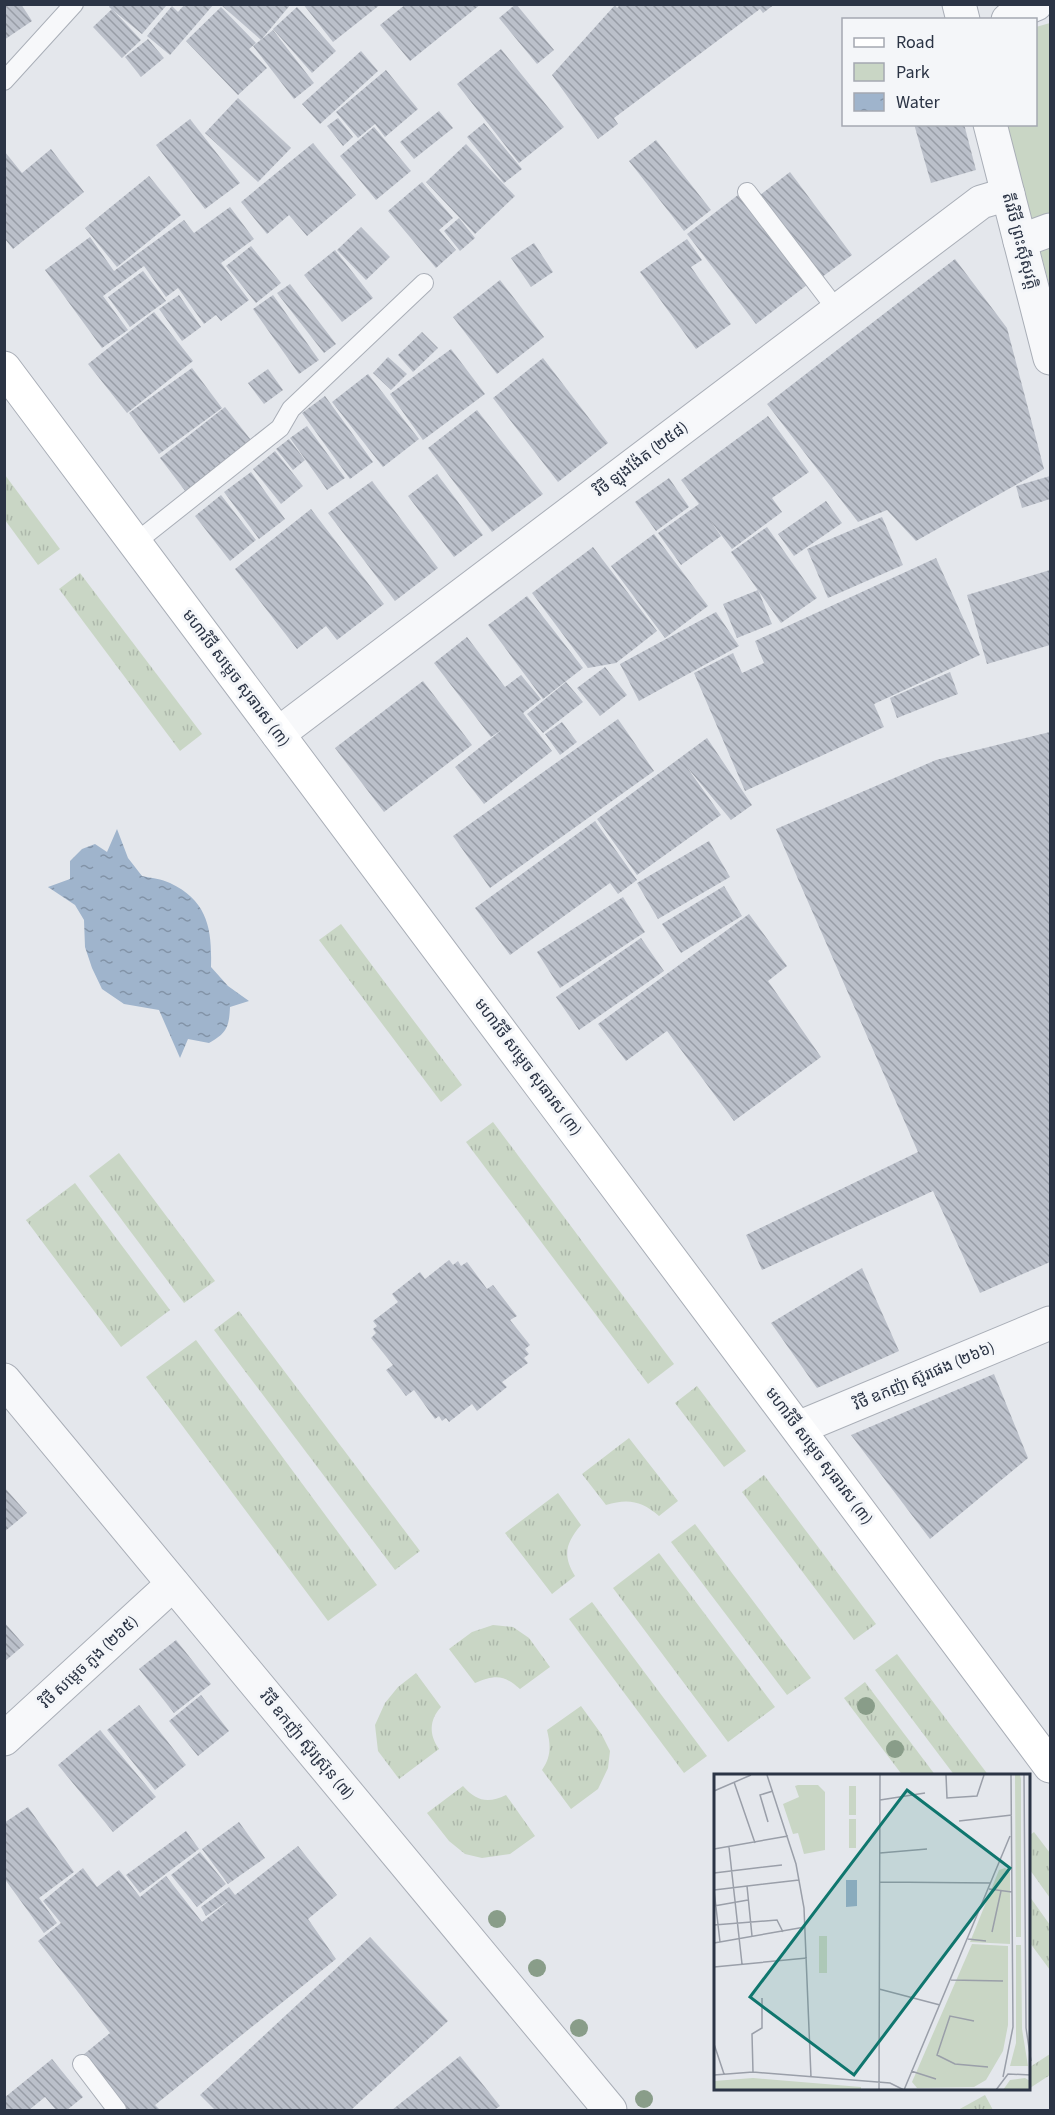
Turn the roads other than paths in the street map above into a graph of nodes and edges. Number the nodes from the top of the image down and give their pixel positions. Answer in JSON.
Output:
{"nodes":[{"id":1,"x":74,"y":4,"type":"edge"},
{"id":2,"x":1036,"y":4,"type":"edge"},
{"id":3,"x":1010,"y":18,"type":"edge"},
{"id":4,"x":4,"y":81,"type":"edge"},
{"id":5,"x":991,"y":126,"type":"edge"},
{"id":6,"x":747,"y":192,"type":"dead end"},
{"id":7,"x":1008,"y":194,"type":"junction"},
{"id":8,"x":1050,"y":230,"type":"edge"},
{"id":9,"x":1020,"y":241,"type":"junction"},
{"id":10,"x":424,"y":283,"type":"dead end"},
{"id":11,"x":837,"y":310,"type":"junction"},
{"id":12,"x":1050,"y":358,"type":"edge"},
{"id":13,"x":4,"y":369,"type":"edge"},
{"id":14,"x":135,"y":543,"type":"junction"},
{"id":15,"x":278,"y":734,"type":"junction"},
{"id":16,"x":1050,"y":1323,"type":"edge"},
{"id":17,"x":7,"y":1388,"type":"edge"},
{"id":18,"x":798,"y":1428,"type":"junction"},
{"id":19,"x":173,"y":1584,"type":"junction"},
{"id":20,"x":4,"y":1739,"type":"edge"},
{"id":21,"x":1050,"y":1766,"type":"edge"},
{"id":22,"x":81,"y":2064,"type":"dead end"},
{"id":23,"x":117,"y":2110,"type":"edge"},
{"id":24,"x":610,"y":2110,"type":"edge"}],
"edges":[{"from":1,"to":4,"type":"lane"},
{"from":2,"to":3,"type":"street"},
{"from":5,"to":7,"type":"street","name":"តីរវិថី ព្រះស៊ីសុវត្តិ"},
{"from":6,"to":11,"type":"lane"},
{"from":7,"to":9,"type":"street","name":"តីរវិថី ព្រះស៊ីសុវត្តិ"},
{"from":7,"to":11,"type":"street","name":"វិថី ឡុងង៉ែត (២៥៨)"},
{"from":8,"to":9,"type":"street"},
{"from":9,"to":12,"type":"street","name":"តីរវិថី ព្រះស៊ីសុវត្តិ"},
{"from":10,"to":14,"type":"lane"},
{"from":11,"to":15,"type":"street","name":"វិថី ឡុងង៉ែត (២៥៨)"},
{"from":13,"to":14,"type":"street","name":"មហាវិថី សម្តេច សុធារស (៣)"},
{"from":14,"to":15,"type":"street","name":"មហាវិថី សម្តេច សុធារស (៣)"},
{"from":15,"to":18,"type":"street","name":"មហាវិថី សម្តេច សុធារស (៣)"},
{"from":16,"to":18,"type":"street","name":"វិថី ឧកញ៉ា ស៊ួរផេង (២៦៦)"},
{"from":17,"to":19,"type":"street","name":"វិថី ឧកញ៉ា ស៊ួរស៊្រុន (៧)"},
{"from":18,"to":21,"type":"street","name":"មហាវិថី សម្តេច សុធារស (៣)"},
{"from":19,"to":20,"type":"street","name":"វិថី សម្តេច ភួង (២៦៥)"},
{"from":19,"to":24,"type":"street","name":"វិថី ឧកញ៉ា ស៊ួរស៊្រុន (៧)"},
{"from":22,"to":23,"type":"lane"}]}
